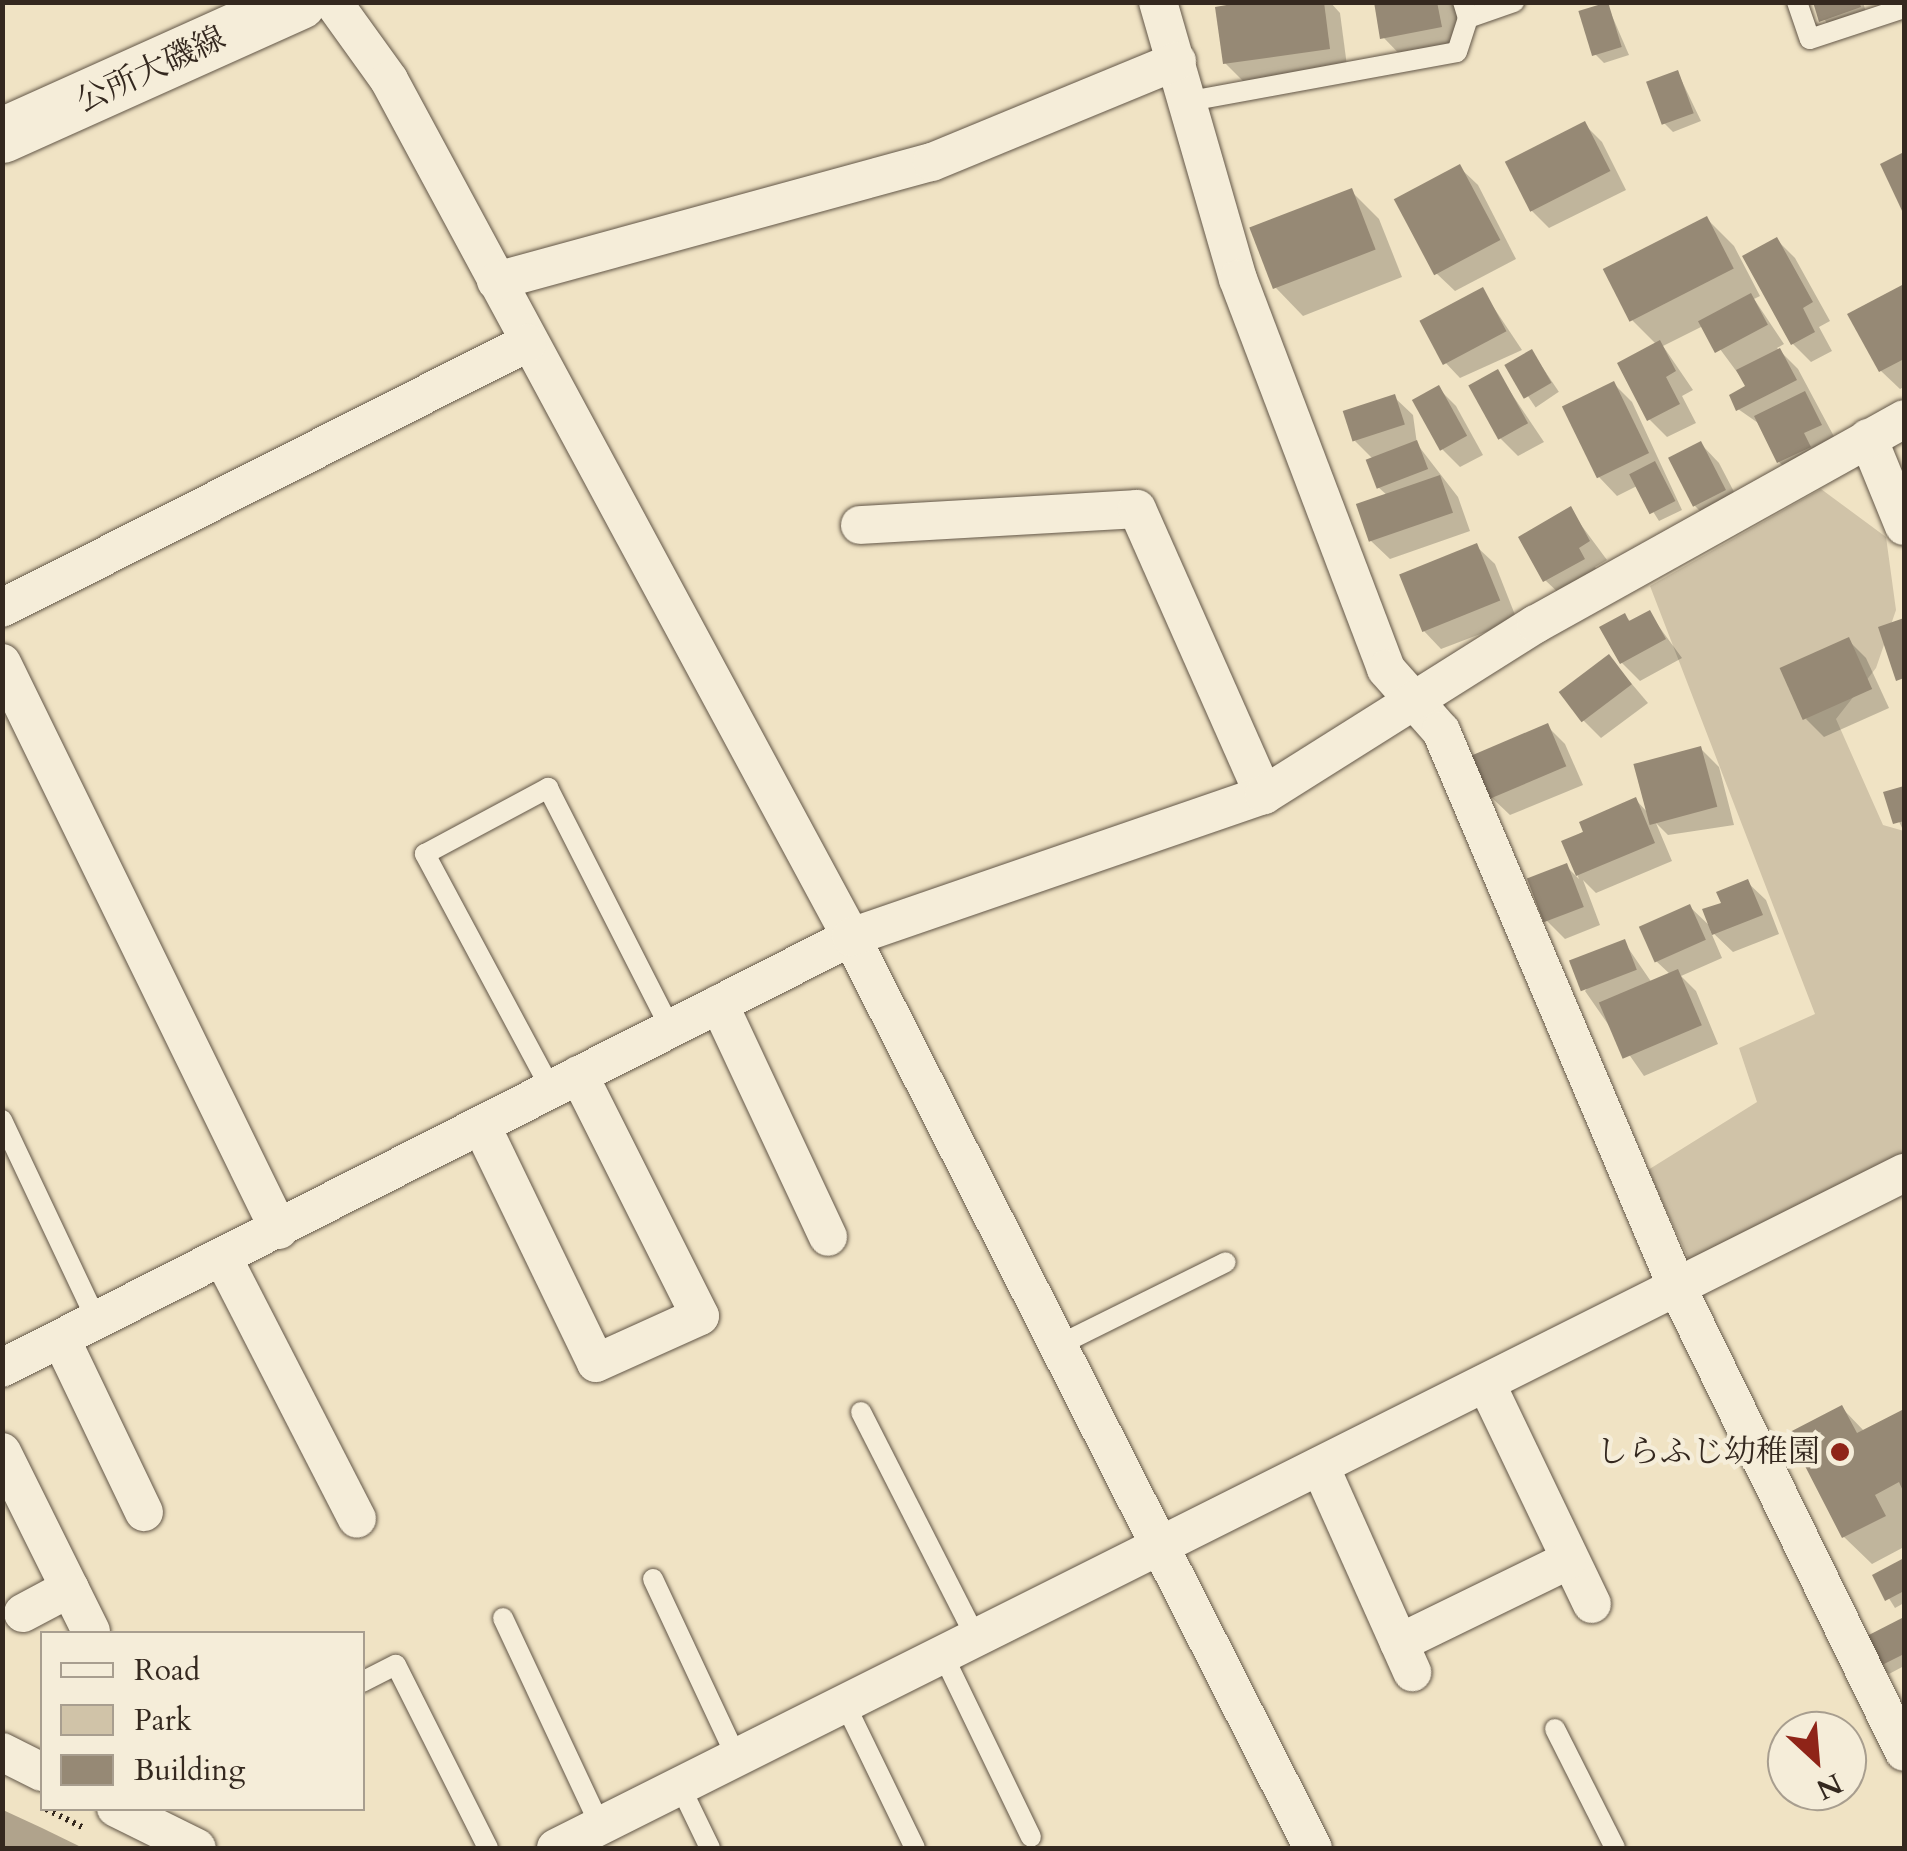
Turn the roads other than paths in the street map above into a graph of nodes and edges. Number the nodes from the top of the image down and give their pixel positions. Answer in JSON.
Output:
{"nodes":[{"id":1,"x":298,"y":2,"type":"edge"},
{"id":2,"x":333,"y":2,"type":"edge"},
{"id":3,"x":1158,"y":2,"type":"edge"},
{"id":4,"x":1514,"y":2,"type":"edge"},
{"id":5,"x":1796,"y":2,"type":"edge"},
{"id":6,"x":1904,"y":8,"type":"edge"},
{"id":7,"x":1466,"y":10,"type":"edge"},
{"id":8,"x":1178,"y":62,"type":"junction"},
{"id":9,"x":1190,"y":101,"type":"junction"},
{"id":10,"x":2,"y":135,"type":"edge"},
{"id":11,"x":496,"y":281,"type":"junction"},
{"id":12,"x":527,"y":343,"type":"junction"},
{"id":13,"x":1904,"y":420,"type":"edge"},
{"id":14,"x":1868,"y":438,"type":"junction"},
{"id":15,"x":860,"y":525,"type":"dead end"},
{"id":16,"x":1904,"y":526,"type":"edge"},
{"id":17,"x":2,"y":608,"type":"edge"},
{"id":18,"x":2,"y":663,"type":"edge"},
{"id":19,"x":1416,"y":705,"type":"junction"},
{"id":20,"x":1264,"y":795,"type":"junction"},
{"id":21,"x":850,"y":938,"type":"junction"},
{"id":22,"x":720,"y":1004,"type":"junction"},
{"id":23,"x":670,"y":1029,"type":"junction"},
{"id":24,"x":565,"y":1082,"type":"junction"},
{"id":25,"x":2,"y":1120,"type":"edge"},
{"id":26,"x":481,"y":1125,"type":"junction"},
{"id":27,"x":1904,"y":1173,"type":"edge"},
{"id":28,"x":280,"y":1230,"type":"junction"},
{"id":29,"x":828,"y":1236,"type":"dead end"},
{"id":30,"x":223,"y":1258,"type":"junction"},
{"id":31,"x":1226,"y":1262,"type":"dead end"},
{"id":32,"x":1678,"y":1286,"type":"junction"},
{"id":33,"x":97,"y":1321,"type":"junction"},
{"id":34,"x":61,"y":1339,"type":"junction"},
{"id":35,"x":1058,"y":1344,"type":"junction"},
{"id":36,"x":2,"y":1368,"type":"edge"},
{"id":37,"x":1486,"y":1383,"type":"junction"},
{"id":38,"x":861,"y":1412,"type":"dead end"},
{"id":39,"x":2,"y":1452,"type":"edge"},
{"id":40,"x":1320,"y":1466,"type":"junction"},
{"id":41,"x":144,"y":1512,"type":"dead end"},
{"id":42,"x":356,"y":1519,"type":"dead end"},
{"id":43,"x":1160,"y":1546,"type":"junction"},
{"id":44,"x":1567,"y":1561,"type":"junction"},
{"id":45,"x":653,"y":1579,"type":"dead end"},
{"id":46,"x":70,"y":1588,"type":"junction"},
{"id":47,"x":1592,"y":1604,"type":"dead end"},
{"id":48,"x":23,"y":1613,"type":"dead end"},
{"id":49,"x":503,"y":1618,"type":"dead end"},
{"id":50,"x":91,"y":1631,"type":"edge"},
{"id":51,"x":976,"y":1638,"type":"junction"},
{"id":52,"x":942,"y":1655,"type":"junction"},
{"id":53,"x":365,"y":1681,"type":"edge"},
{"id":54,"x":845,"y":1704,"type":"junction"},
{"id":55,"x":1555,"y":1729,"type":"dead end"},
{"id":56,"x":2,"y":1752,"type":"edge"},
{"id":57,"x":1904,"y":1752,"type":"edge"},
{"id":58,"x":736,"y":1758,"type":"junction"},
{"id":59,"x":40,"y":1771,"type":"edge"},
{"id":60,"x":680,"y":1786,"type":"junction"},
{"id":61,"x":122,"y":1811,"type":"edge"},
{"id":62,"x":601,"y":1826,"type":"junction"},
{"id":63,"x":1031,"y":1837,"type":"dead end"},
{"id":64,"x":563,"y":1847,"type":"edge"},
{"id":65,"x":197,"y":1848,"type":"edge"},
{"id":66,"x":488,"y":1848,"type":"edge"},
{"id":67,"x":710,"y":1848,"type":"edge"},
{"id":68,"x":915,"y":1848,"type":"edge"},
{"id":69,"x":1310,"y":1848,"type":"edge"},
{"id":70,"x":1615,"y":1848,"type":"edge"}],
"edges":[{"from":1,"to":10,"type":"main road","name":"公所大磯線"},
{"from":2,"to":11,"type":"street"},
{"from":3,"to":8,"type":"street"},
{"from":4,"to":7,"type":"lane"},
{"from":5,"to":6,"type":"lane"},
{"from":7,"to":9,"type":"lane"},
{"from":8,"to":9,"type":"street"},
{"from":8,"to":11,"type":"street"},
{"from":9,"to":19,"type":"street"},
{"from":11,"to":12,"type":"street"},
{"from":12,"to":17,"type":"street"},
{"from":12,"to":21,"type":"street"},
{"from":13,"to":14,"type":"street"},
{"from":14,"to":16,"type":"street"},
{"from":14,"to":19,"type":"street"},
{"from":15,"to":20,"type":"street"},
{"from":18,"to":28,"type":"street"},
{"from":19,"to":20,"type":"street"},
{"from":19,"to":32,"type":"street"},
{"from":20,"to":21,"type":"street"},
{"from":21,"to":22,"type":"street"},
{"from":21,"to":35,"type":"street"},
{"from":22,"to":23,"type":"street"},
{"from":22,"to":29,"type":"street"},
{"from":23,"to":24,"type":"street"},
{"from":23,"to":24,"type":"lane"},
{"from":24,"to":26,"type":"street"},
{"from":24,"to":26,"type":"street"},
{"from":25,"to":33,"type":"lane"},
{"from":26,"to":28,"type":"street"},
{"from":27,"to":32,"type":"street"},
{"from":28,"to":30,"type":"street"},
{"from":30,"to":33,"type":"street"},
{"from":30,"to":42,"type":"street"},
{"from":31,"to":35,"type":"lane"},
{"from":32,"to":37,"type":"street"},
{"from":32,"to":57,"type":"street"},
{"from":33,"to":34,"type":"street"},
{"from":34,"to":36,"type":"street"},
{"from":34,"to":41,"type":"street"},
{"from":35,"to":43,"type":"street"},
{"from":37,"to":40,"type":"street"},
{"from":37,"to":44,"type":"street"},
{"from":38,"to":51,"type":"lane"},
{"from":39,"to":46,"type":"street"},
{"from":40,"to":43,"type":"street"},
{"from":40,"to":44,"type":"street"},
{"from":43,"to":51,"type":"street"},
{"from":43,"to":69,"type":"street"},
{"from":44,"to":47,"type":"street"},
{"from":45,"to":58,"type":"lane"},
{"from":46,"to":48,"type":"street"},
{"from":46,"to":50,"type":"street"},
{"from":49,"to":62,"type":"lane"},
{"from":51,"to":52,"type":"street"},
{"from":52,"to":54,"type":"street"},
{"from":52,"to":63,"type":"lane"},
{"from":53,"to":66,"type":"lane"},
{"from":54,"to":58,"type":"street"},
{"from":54,"to":68,"type":"lane"},
{"from":55,"to":70,"type":"lane"},
{"from":56,"to":59,"type":"street"},
{"from":58,"to":60,"type":"street"},
{"from":60,"to":62,"type":"street"},
{"from":60,"to":67,"type":"lane"},
{"from":61,"to":65,"type":"street"},
{"from":62,"to":64,"type":"street"}]}
